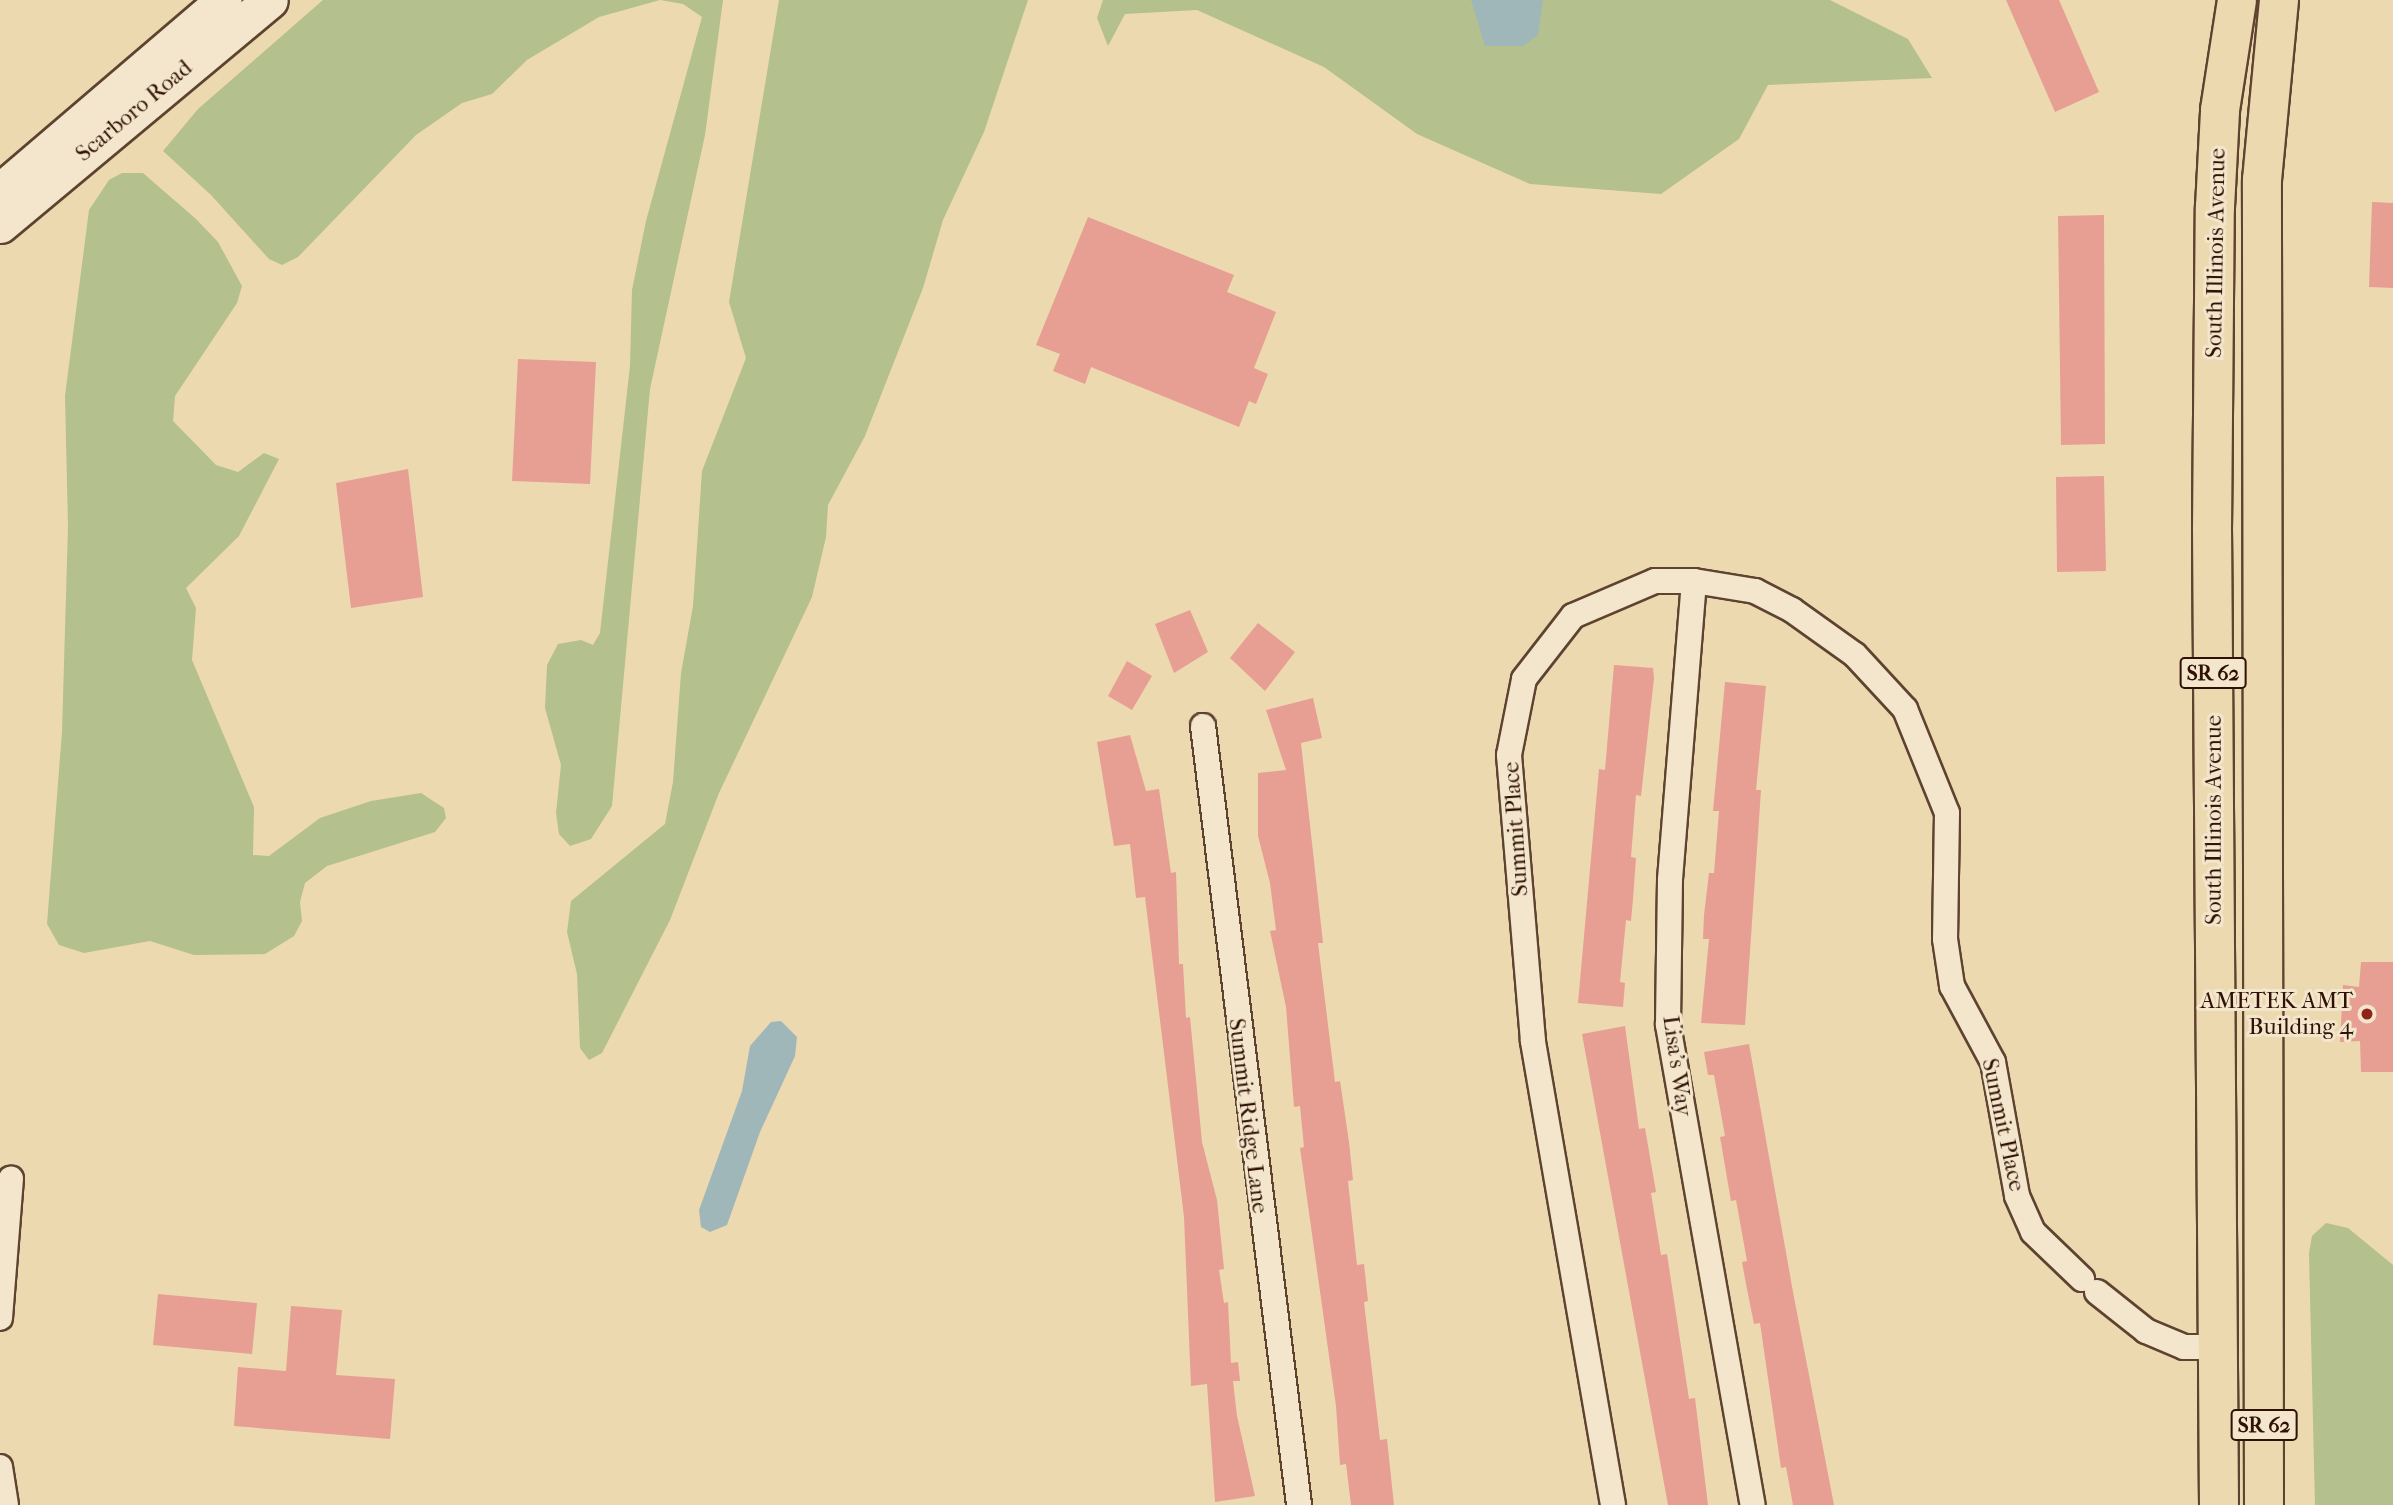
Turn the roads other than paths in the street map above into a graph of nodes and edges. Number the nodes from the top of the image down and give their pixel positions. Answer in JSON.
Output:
{"nodes":[{"id":1,"x":224,"y":0,"type":"edge"},
{"id":2,"x":270,"y":0,"type":"edge"},
{"id":3,"x":2237,"y":0,"type":"edge"},
{"id":4,"x":2279,"y":0,"type":"edge"},
{"id":5,"x":0,"y":191,"type":"edge"},
{"id":6,"x":0,"y":225,"type":"edge"},
{"id":7,"x":2261,"y":331,"type":"junction"},
{"id":8,"x":2215,"y":332,"type":"junction"},
{"id":9,"x":1694,"y":580,"type":"junction"},
{"id":10,"x":1203,"y":726,"type":"dead end"},
{"id":11,"x":12,"y":1178,"type":"dead end"},
{"id":12,"x":0,"y":1318,"type":"edge"},
{"id":13,"x":2219,"y":1347,"type":"junction"},
{"id":14,"x":0,"y":1467,"type":"edge"},
{"id":15,"x":6,"y":1505,"type":"edge"},
{"id":16,"x":1299,"y":1505,"type":"edge"},
{"id":17,"x":1613,"y":1505,"type":"edge"},
{"id":18,"x":1753,"y":1505,"type":"edge"},
{"id":19,"x":2219,"y":1505,"type":"edge"},
{"id":20,"x":2264,"y":1505,"type":"edge"}],
"edges":[{"from":1,"to":5,"type":"main road","name":"Scarboro Road"},
{"from":2,"to":6,"type":"main road","name":"Scarboro Road"},
{"from":3,"to":8,"type":"highway","name":"South Illinois Avenue","number":"SR 62"},
{"from":4,"to":7,"type":"highway","name":"South Illinois Avenue","number":"SR 62"},
{"from":7,"to":8,"type":"highway"},
{"from":7,"to":20,"type":"highway","name":"South Illinois Avenue","number":"SR 62"},
{"from":8,"to":13,"type":"highway","name":"South Illinois Avenue","number":"SR 62"},
{"from":9,"to":13,"type":"street","name":"Summit Place"},
{"from":9,"to":17,"type":"street","name":"Summit Place"},
{"from":9,"to":18,"type":"street","name":"Lisa's Way"},
{"from":10,"to":16,"type":"street","name":"Summit Ridge Lane"},
{"from":11,"to":12,"type":"street"},
{"from":13,"to":19,"type":"highway","number":"SR 62"},
{"from":14,"to":15,"type":"street"}]}
